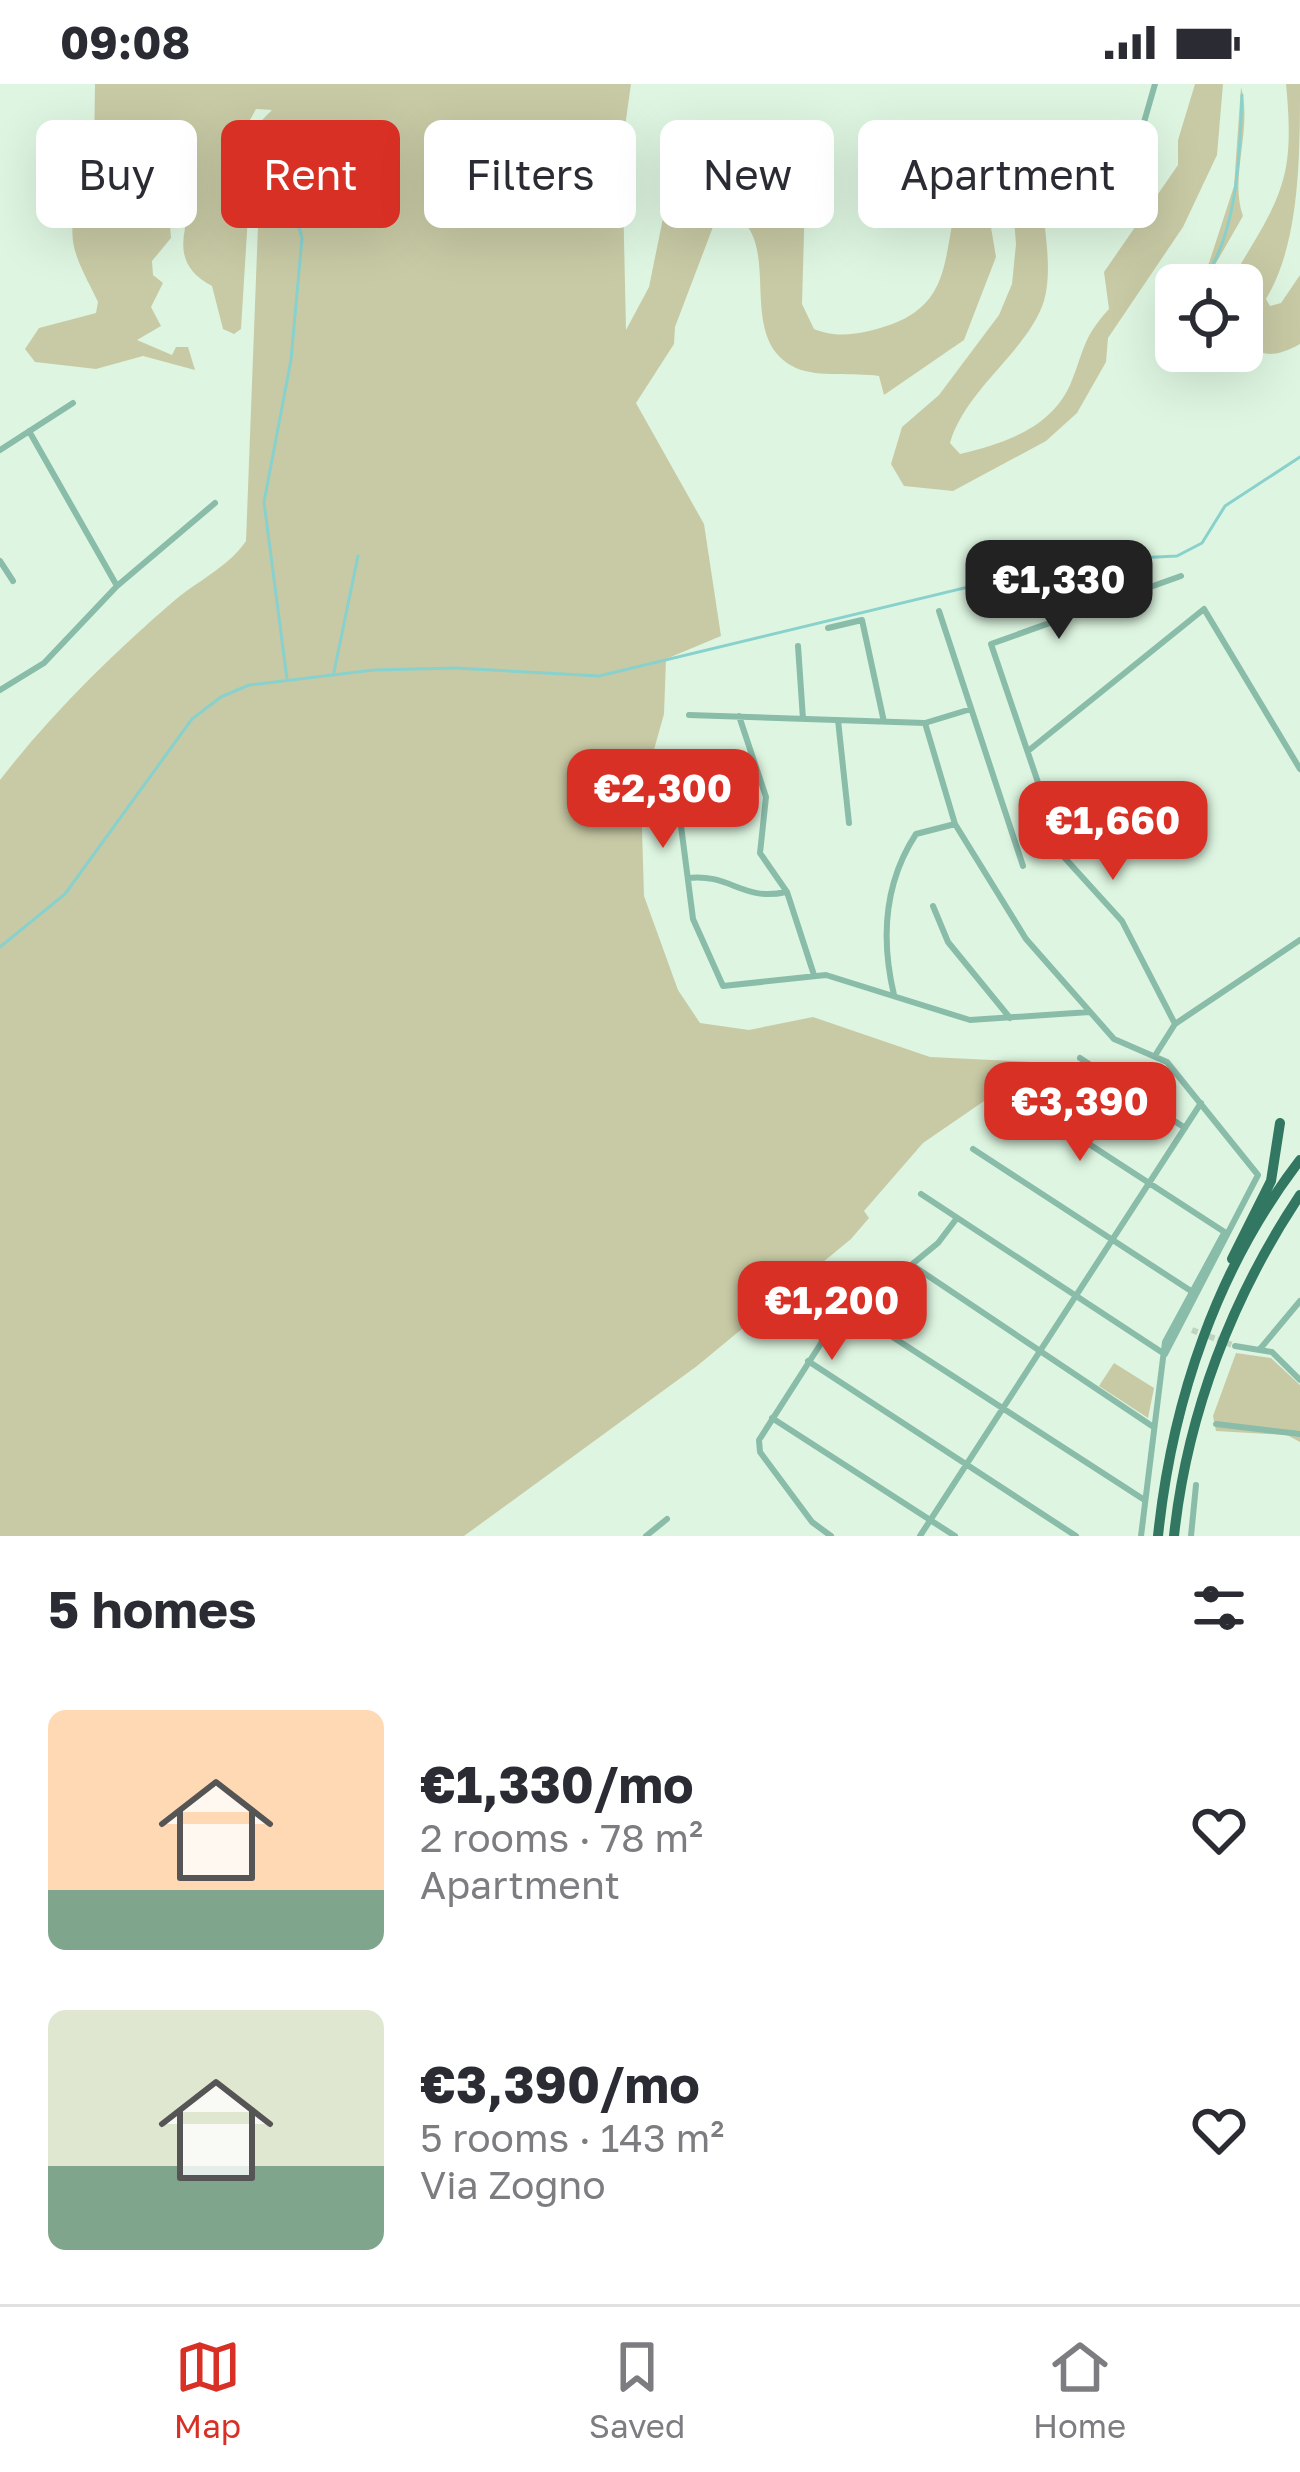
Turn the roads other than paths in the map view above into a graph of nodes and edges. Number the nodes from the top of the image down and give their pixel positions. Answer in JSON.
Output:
{"nodes":[{"id":1,"x":1155,"y":84,"type":"edge"},
{"id":2,"x":1144,"y":120,"type":"edge"},
{"id":3,"x":73,"y":403,"type":"dead end"},
{"id":4,"x":29,"y":431,"type":"junction"},
{"id":5,"x":0,"y":450,"type":"edge"},
{"id":6,"x":215,"y":503,"type":"dead end"},
{"id":7,"x":0,"y":561,"type":"edge"},
{"id":8,"x":1181,"y":576,"type":"dead end"},
{"id":9,"x":13,"y":581,"type":"dead end"},
{"id":10,"x":117,"y":586,"type":"junction"},
{"id":11,"x":939,"y":611,"type":"dead end"},
{"id":12,"x":828,"y":628,"type":"dead end"},
{"id":13,"x":798,"y":646,"type":"dead end"},
{"id":14,"x":0,"y":690,"type":"edge"},
{"id":15,"x":971,"y":709,"type":"junction"},
{"id":16,"x":689,"y":715,"type":"dead end"},
{"id":17,"x":739,"y":716,"type":"junction"},
{"id":18,"x":803,"y":718,"type":"junction"},
{"id":19,"x":838,"y":720,"type":"junction"},
{"id":20,"x":884,"y":722,"type":"junction"},
{"id":21,"x":925,"y":723,"type":"junction"},
{"id":22,"x":1028,"y":751,"type":"junction"},
{"id":23,"x":1300,"y":769,"type":"edge"},
{"id":24,"x":680,"y":818,"type":"dead end"},
{"id":25,"x":849,"y":823,"type":"dead end"},
{"id":26,"x":955,"y":824,"type":"junction"},
{"id":27,"x":1023,"y":866,"type":"dead end"},
{"id":28,"x":688,"y":878,"type":"junction"},
{"id":29,"x":787,"y":892,"type":"junction"},
{"id":30,"x":933,"y":906,"type":"dead end"},
{"id":31,"x":1300,"y":940,"type":"edge"},
{"id":32,"x":814,"y":975,"type":"junction"},
{"id":33,"x":894,"y":995,"type":"junction"},
{"id":34,"x":1090,"y":1012,"type":"junction"},
{"id":35,"x":1010,"y":1018,"type":"junction"},
{"id":36,"x":1175,"y":1024,"type":"junction"},
{"id":37,"x":1156,"y":1054,"type":"junction"},
{"id":38,"x":1080,"y":1058,"type":"dead end"},
{"id":39,"x":1201,"y":1103,"type":"junction"},
{"id":40,"x":1032,"y":1107,"type":"dead end"},
{"id":41,"x":1280,"y":1123,"type":"dead end"},
{"id":42,"x":1185,"y":1128,"type":"junction"},
{"id":43,"x":973,"y":1149,"type":"dead end"},
{"id":44,"x":1300,"y":1160,"type":"edge"},
{"id":45,"x":1149,"y":1183,"type":"junction"},
{"id":46,"x":920,"y":1194,"type":"dead end"},
{"id":47,"x":1300,"y":1195,"type":"edge"},
{"id":48,"x":956,"y":1218,"type":"junction"},
{"id":49,"x":1226,"y":1233,"type":"junction"},
{"id":50,"x":1113,"y":1240,"type":"junction"},
{"id":51,"x":911,"y":1265,"type":"junction"},
{"id":52,"x":1227,"y":1280,"type":"junction"},
{"id":53,"x":1191,"y":1291,"type":"junction"},
{"id":54,"x":1076,"y":1296,"type":"junction"},
{"id":55,"x":1298,"y":1307,"type":"edge"},
{"id":56,"x":854,"y":1311,"type":"junction"},
{"id":57,"x":1182,"y":1325,"type":"junction"},
{"id":58,"x":1192,"y":1330,"type":"tunnel mouth"},
{"id":59,"x":1235,"y":1346,"type":"tunnel mouth"},
{"id":60,"x":1260,"y":1349,"type":"junction"},
{"id":61,"x":1039,"y":1353,"type":"junction"},
{"id":62,"x":1165,"y":1354,"type":"junction"},
{"id":63,"x":808,"y":1361,"type":"junction"},
{"id":64,"x":1300,"y":1380,"type":"edge"},
{"id":65,"x":1003,"y":1408,"type":"junction"},
{"id":66,"x":772,"y":1418,"type":"junction"},
{"id":67,"x":1216,"y":1424,"type":"dead end"},
{"id":68,"x":1152,"y":1426,"type":"junction"},
{"id":69,"x":1300,"y":1434,"type":"edge"},
{"id":70,"x":966,"y":1464,"type":"junction"},
{"id":71,"x":1196,"y":1485,"type":"dead end"},
{"id":72,"x":1143,"y":1499,"type":"junction"},
{"id":73,"x":667,"y":1519,"type":"dead end"},
{"id":74,"x":930,"y":1520,"type":"junction"},
{"id":75,"x":646,"y":1536,"type":"edge"},
{"id":76,"x":831,"y":1536,"type":"edge"},
{"id":77,"x":920,"y":1536,"type":"edge"},
{"id":78,"x":955,"y":1536,"type":"edge"},
{"id":79,"x":1076,"y":1536,"type":"edge"},
{"id":80,"x":1141,"y":1536,"type":"edge"},
{"id":81,"x":1158,"y":1536,"type":"edge"},
{"id":82,"x":1174,"y":1536,"type":"edge"},
{"id":83,"x":1191,"y":1536,"type":"edge"}],
"edges":[{"from":1,"to":2,"type":"street"},
{"from":3,"to":4,"type":"street"},
{"from":4,"to":5,"type":"street"},
{"from":4,"to":10,"type":"street"},
{"from":6,"to":10,"type":"street"},
{"from":7,"to":9,"type":"street"},
{"from":8,"to":22,"type":"street"},
{"from":10,"to":14,"type":"street"},
{"from":11,"to":15,"type":"street"},
{"from":12,"to":20,"type":"street"},
{"from":13,"to":18,"type":"street"},
{"from":15,"to":21,"type":"street"},
{"from":15,"to":27,"type":"street"},
{"from":16,"to":17,"type":"street"},
{"from":17,"to":18,"type":"street"},
{"from":17,"to":29,"type":"street"},
{"from":18,"to":19,"type":"street"},
{"from":19,"to":20,"type":"street"},
{"from":19,"to":25,"type":"street"},
{"from":20,"to":21,"type":"street"},
{"from":21,"to":26,"type":"street"},
{"from":22,"to":23,"type":"street"},
{"from":22,"to":36,"type":"street"},
{"from":24,"to":28,"type":"street"},
{"from":26,"to":33,"type":"street"},
{"from":26,"to":34,"type":"street"},
{"from":28,"to":29,"type":"street"},
{"from":28,"to":32,"type":"street"},
{"from":29,"to":32,"type":"street"},
{"from":30,"to":35,"type":"street"},
{"from":31,"to":36,"type":"street"},
{"from":32,"to":33,"type":"street"},
{"from":33,"to":35,"type":"street"},
{"from":34,"to":35,"type":"street"},
{"from":34,"to":37,"type":"street"},
{"from":36,"to":37,"type":"street"},
{"from":37,"to":39,"type":"street"},
{"from":38,"to":42,"type":"street"},
{"from":39,"to":42,"type":"street"},
{"from":39,"to":49,"type":"street"},
{"from":40,"to":45,"type":"street"},
{"from":41,"to":52,"type":"highway"},
{"from":42,"to":45,"type":"street"},
{"from":43,"to":50,"type":"street"},
{"from":44,"to":52,"type":"highway"},
{"from":45,"to":49,"type":"street"},
{"from":45,"to":50,"type":"street"},
{"from":46,"to":48,"type":"street"},
{"from":47,"to":82,"type":"highway"},
{"from":48,"to":51,"type":"street"},
{"from":48,"to":54,"type":"street"},
{"from":49,"to":53,"type":"street"},
{"from":49,"to":57,"type":"street"},
{"from":50,"to":53,"type":"street"},
{"from":50,"to":54,"type":"street"},
{"from":51,"to":56,"type":"street"},
{"from":51,"to":61,"type":"street"},
{"from":52,"to":81,"type":"highway"},
{"from":53,"to":62,"type":"street"},
{"from":54,"to":61,"type":"street"},
{"from":54,"to":62,"type":"street"},
{"from":55,"to":60,"type":"street"},
{"from":56,"to":63,"type":"street"},
{"from":56,"to":65,"type":"street"},
{"from":57,"to":58,"type":"street"},
{"from":57,"to":62,"type":"street"},
{"from":59,"to":60,"type":"street"},
{"from":60,"to":64,"type":"street"},
{"from":61,"to":65,"type":"street"},
{"from":61,"to":68,"type":"street"},
{"from":62,"to":68,"type":"street"},
{"from":63,"to":66,"type":"street"},
{"from":63,"to":70,"type":"street"},
{"from":65,"to":70,"type":"street"},
{"from":65,"to":72,"type":"street"},
{"from":66,"to":74,"type":"street"},
{"from":66,"to":76,"type":"street"},
{"from":67,"to":69,"type":"street"},
{"from":68,"to":72,"type":"street"},
{"from":70,"to":74,"type":"street"},
{"from":70,"to":79,"type":"street"},
{"from":71,"to":83,"type":"street"},
{"from":72,"to":80,"type":"street"},
{"from":73,"to":75,"type":"street"},
{"from":74,"to":77,"type":"street"},
{"from":74,"to":78,"type":"street"}]}
